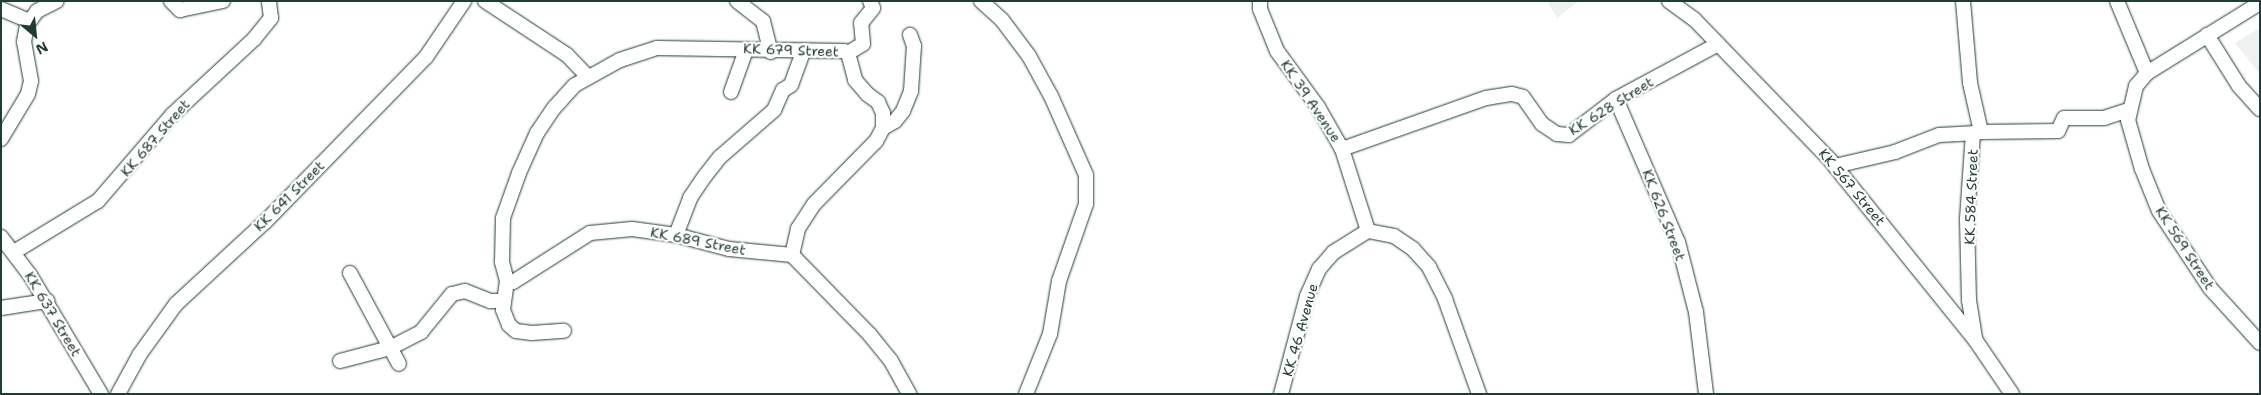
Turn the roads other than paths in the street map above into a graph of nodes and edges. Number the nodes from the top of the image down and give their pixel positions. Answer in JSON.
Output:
{"nodes":[{"id":1,"x":58,"y":1,"type":"edge"},
{"id":2,"x":172,"y":1,"type":"edge"},
{"id":3,"x":223,"y":1,"type":"edge"},
{"id":4,"x":464,"y":1,"type":"edge"},
{"id":5,"x":485,"y":1,"type":"edge"},
{"id":6,"x":737,"y":1,"type":"edge"},
{"id":7,"x":870,"y":1,"type":"edge"},
{"id":8,"x":982,"y":1,"type":"edge"},
{"id":9,"x":1260,"y":1,"type":"edge"},
{"id":10,"x":1669,"y":1,"type":"edge"},
{"id":11,"x":1963,"y":1,"type":"edge"},
{"id":12,"x":2117,"y":1,"type":"edge"},
{"id":13,"x":265,"y":2,"type":"edge"},
{"id":14,"x":2260,"y":3,"type":"edge"},
{"id":15,"x":1,"y":9,"type":"edge"},
{"id":16,"x":29,"y":21,"type":"junction"},
{"id":17,"x":910,"y":35,"type":"dead end"},
{"id":18,"x":2207,"y":35,"type":"junction"},
{"id":19,"x":1718,"y":44,"type":"junction"},
{"id":20,"x":746,"y":50,"type":"junction"},
{"id":21,"x":804,"y":50,"type":"junction"},
{"id":22,"x":771,"y":52,"type":"junction"},
{"id":23,"x":848,"y":53,"type":"junction"},
{"id":24,"x":2147,"y":73,"type":"junction"},
{"id":25,"x":588,"y":77,"type":"junction"},
{"id":26,"x":731,"y":92,"type":"dead end"},
{"id":27,"x":1616,"y":99,"type":"junction"},
{"id":28,"x":2260,"y":109,"type":"edge"},
{"id":29,"x":2129,"y":110,"type":"junction"},
{"id":30,"x":883,"y":128,"type":"junction"},
{"id":31,"x":1977,"y":132,"type":"junction"},
{"id":32,"x":1,"y":139,"type":"edge"},
{"id":33,"x":1342,"y":149,"type":"junction"},
{"id":34,"x":1835,"y":166,"type":"junction"},
{"id":35,"x":1368,"y":231,"type":"junction"},
{"id":36,"x":676,"y":235,"type":"junction"},
{"id":37,"x":1,"y":237,"type":"edge"},
{"id":38,"x":14,"y":252,"type":"junction"},
{"id":39,"x":792,"y":255,"type":"junction"},
{"id":40,"x":350,"y":273,"type":"dead end"},
{"id":41,"x":505,"y":277,"type":"junction"},
{"id":42,"x":47,"y":301,"type":"junction"},
{"id":43,"x":504,"y":301,"type":"junction"},
{"id":44,"x":1,"y":308,"type":"edge"},
{"id":45,"x":564,"y":331,"type":"dead end"},
{"id":46,"x":1976,"y":341,"type":"junction"},
{"id":47,"x":2260,"y":344,"type":"edge"},
{"id":48,"x":390,"y":348,"type":"junction"},
{"id":49,"x":340,"y":361,"type":"dead end"},
{"id":50,"x":399,"y":364,"type":"dead end"},
{"id":51,"x":101,"y":394,"type":"edge"},
{"id":52,"x":118,"y":394,"type":"edge"},
{"id":53,"x":909,"y":394,"type":"edge"},
{"id":54,"x":1026,"y":394,"type":"edge"},
{"id":55,"x":1281,"y":394,"type":"edge"},
{"id":56,"x":1479,"y":394,"type":"edge"},
{"id":57,"x":1706,"y":394,"type":"edge"},
{"id":58,"x":2012,"y":394,"type":"edge"}],
"edges":[{"from":1,"to":16,"type":"street"},
{"from":2,"to":3,"type":"street"},
{"from":4,"to":52,"type":"street","name":"KK 641 Street"},
{"from":5,"to":25,"type":"street"},
{"from":6,"to":22,"type":"street"},
{"from":7,"to":23,"type":"street"},
{"from":8,"to":54,"type":"street"},
{"from":9,"to":33,"type":"street","name":"KK 39 Avenue"},
{"from":10,"to":19,"type":"street","name":"KK 567 Street"},
{"from":11,"to":31,"type":"street","name":"KK 584 Street"},
{"from":12,"to":24,"type":"street"},
{"from":13,"to":38,"type":"street","name":"KK 687 Street"},
{"from":14,"to":18,"type":"street"},
{"from":15,"to":16,"type":"street"},
{"from":16,"to":32,"type":"street"},
{"from":17,"to":30,"type":"street"},
{"from":18,"to":24,"type":"street"},
{"from":18,"to":28,"type":"street"},
{"from":19,"to":27,"type":"street","name":"KK 628 Street"},
{"from":19,"to":34,"type":"street","name":"KK 567 Street"},
{"from":20,"to":22,"type":"street","name":"KK 679 Street"},
{"from":20,"to":25,"type":"street","name":"KK 679 Street"},
{"from":20,"to":26,"type":"street"},
{"from":21,"to":22,"type":"street","name":"KK 679 Street"},
{"from":21,"to":23,"type":"street","name":"KK 679 Street"},
{"from":21,"to":36,"type":"street"},
{"from":23,"to":30,"type":"street","name":"KK 679 Street"},
{"from":24,"to":29,"type":"street","name":"KK 569 Street"},
{"from":25,"to":41,"type":"street","name":"KK 679 Street"},
{"from":27,"to":33,"type":"street","name":"KK 628 Street"},
{"from":27,"to":57,"type":"street","name":"KK 626 Street"},
{"from":29,"to":31,"type":"street"},
{"from":29,"to":47,"type":"street","name":"KK 569 Street"},
{"from":30,"to":39,"type":"street"},
{"from":31,"to":34,"type":"street"},
{"from":31,"to":46,"type":"street","name":"KK 584 Street"},
{"from":33,"to":35,"type":"street","name":"KK 39 Avenue"},
{"from":34,"to":46,"type":"street","name":"KK 567 Street"},
{"from":35,"to":55,"type":"street","name":"KK 46 Avenue"},
{"from":35,"to":56,"type":"street"},
{"from":36,"to":39,"type":"street","name":"KK 689 Street"},
{"from":36,"to":41,"type":"street","name":"KK 689 Street"},
{"from":37,"to":38,"type":"street","name":"KK 637 Street"},
{"from":38,"to":42,"type":"street","name":"KK 637 Street"},
{"from":39,"to":53,"type":"street"},
{"from":40,"to":48,"type":"street"},
{"from":41,"to":43,"type":"street","name":"KK 679 Street"},
{"from":42,"to":44,"type":"street"},
{"from":42,"to":51,"type":"street","name":"KK 637 Street"},
{"from":43,"to":45,"type":"street"},
{"from":43,"to":48,"type":"street"},
{"from":46,"to":58,"type":"street","name":"KK 567 Street"},
{"from":48,"to":49,"type":"street"},
{"from":48,"to":50,"type":"street"}]}
